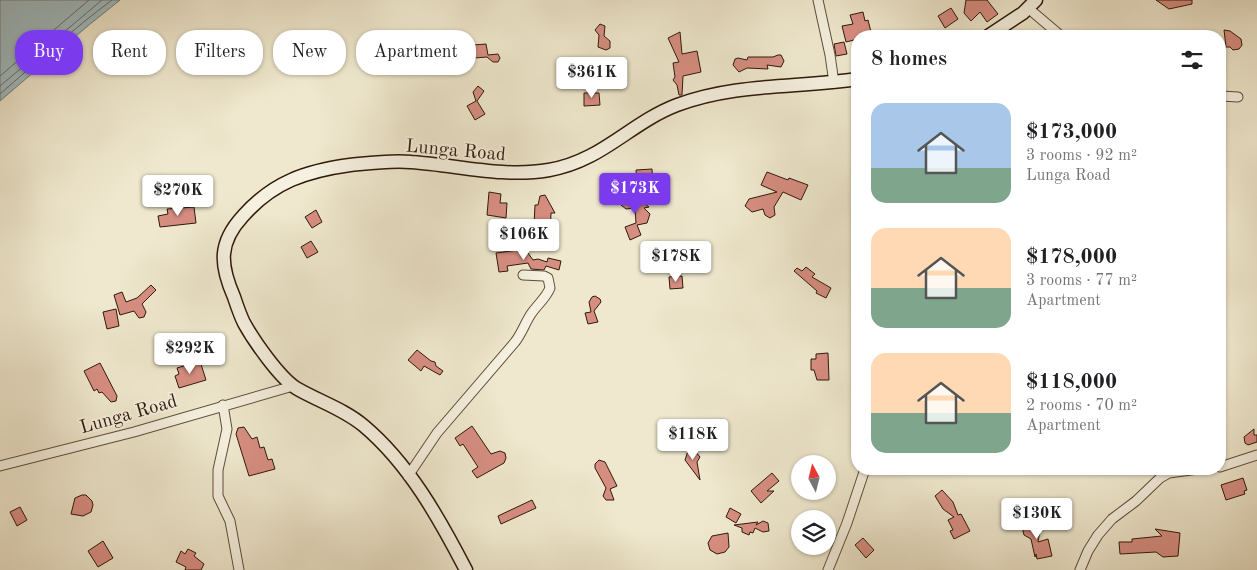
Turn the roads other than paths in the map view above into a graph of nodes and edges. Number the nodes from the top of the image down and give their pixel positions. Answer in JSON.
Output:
{"nodes":[{"id":1,"x":818,"y":0,"type":"edge"},
{"id":2,"x":1032,"y":4,"type":"edge"},
{"id":3,"x":996,"y":30,"type":"edge"},
{"id":4,"x":1056,"y":30,"type":"edge"},
{"id":5,"x":851,"y":80,"type":"edge"},
{"id":6,"x":834,"y":82,"type":"junction"},
{"id":7,"x":1226,"y":96,"type":"edge"},
{"id":8,"x":1238,"y":97,"type":"dead end"},
{"id":9,"x":523,"y":275,"type":"dead end"},
{"id":10,"x":294,"y":386,"type":"junction"},
{"id":11,"x":223,"y":405,"type":"junction"},
{"id":12,"x":1257,"y":455,"type":"edge"},
{"id":13,"x":1226,"y":465,"type":"edge"},
{"id":14,"x":0,"y":466,"type":"edge"},
{"id":15,"x":863,"y":475,"type":"edge"},
{"id":16,"x":1165,"y":475,"type":"edge"},
{"id":17,"x":408,"y":476,"type":"junction"},
{"id":18,"x":239,"y":570,"type":"edge"},
{"id":19,"x":466,"y":570,"type":"edge"},
{"id":20,"x":828,"y":570,"type":"edge"},
{"id":21,"x":1080,"y":570,"type":"edge"}],
"edges":[{"from":1,"to":6,"type":"street"},
{"from":2,"to":3,"type":"street"},
{"from":2,"to":4,"type":"street"},
{"from":5,"to":6,"type":"street","name":"Lunga Road"},
{"from":6,"to":10,"type":"street","name":"Lunga Road"},
{"from":7,"to":8,"type":"street"},
{"from":9,"to":17,"type":"street"},
{"from":10,"to":11,"type":"street","name":"Lunga Road"},
{"from":10,"to":17,"type":"street","name":"Lunga Road"},
{"from":11,"to":14,"type":"street","name":"Lunga Road"},
{"from":11,"to":18,"type":"street"},
{"from":12,"to":13,"type":"street"},
{"from":15,"to":20,"type":"street"},
{"from":16,"to":21,"type":"street"},
{"from":17,"to":19,"type":"street","name":"Lunga Road"}]}
